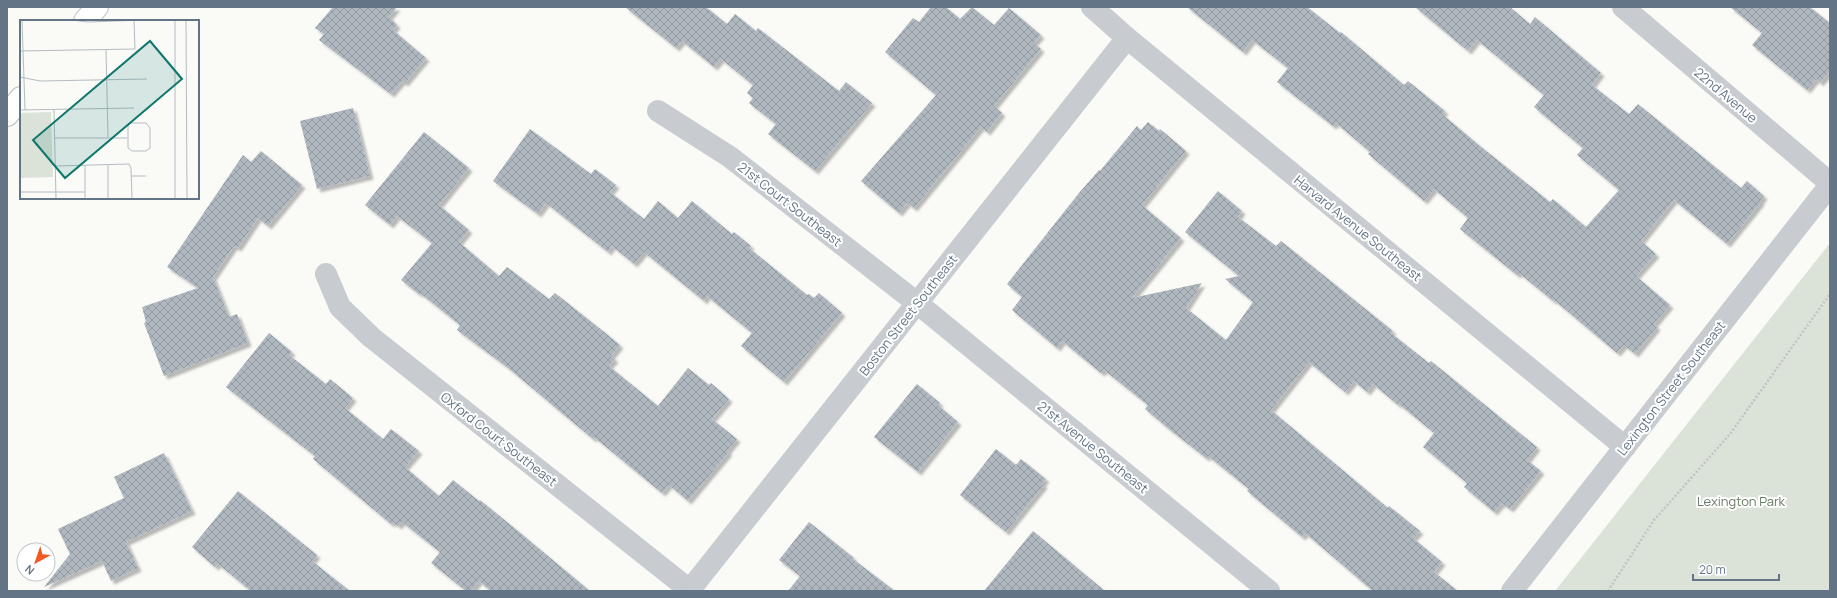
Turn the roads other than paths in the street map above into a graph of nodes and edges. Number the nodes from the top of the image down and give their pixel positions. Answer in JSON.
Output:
{"nodes":[{"id":1,"x":97,"y":7,"type":"edge"},
{"id":2,"x":1092,"y":7,"type":"edge"},
{"id":3,"x":1623,"y":7,"type":"edge"},
{"id":4,"x":86,"y":20,"type":"edge"},
{"id":5,"x":1127,"y":38,"type":"junction"},
{"id":6,"x":20,"y":99,"type":"edge"},
{"id":7,"x":658,"y":111,"type":"dead end"},
{"id":8,"x":7,"y":115,"type":"edge"},
{"id":9,"x":1830,"y":184,"type":"edge"},
{"id":10,"x":326,"y":274,"type":"dead end"},
{"id":11,"x":917,"y":303,"type":"junction"},
{"id":12,"x":1625,"y":447,"type":"junction"},
{"id":13,"x":690,"y":591,"type":"edge"},
{"id":14,"x":1269,"y":591,"type":"edge"},
{"id":15,"x":1512,"y":591,"type":"edge"}],
"edges":[{"from":1,"to":4,"type":"highway"},
{"from":2,"to":5,"type":"street","name":"Harvard Avenue Southeast"},
{"from":3,"to":9,"type":"street","name":"22nd Avenue"},
{"from":5,"to":11,"type":"street","name":"Boston Street Southeast"},
{"from":5,"to":12,"type":"street","name":"Harvard Avenue Southeast"},
{"from":6,"to":8,"type":"highway"},
{"from":7,"to":11,"type":"street","name":"21st Court Southeast"},
{"from":9,"to":12,"type":"street","name":"Lexington Street Southeast"},
{"from":10,"to":13,"type":"street","name":"Oxford Court Southeast"},
{"from":11,"to":13,"type":"street","name":"Boston Street Southeast"},
{"from":11,"to":14,"type":"street","name":"21st Avenue Southeast"},
{"from":12,"to":15,"type":"street","name":"Lexington Street Southeast"}]}
